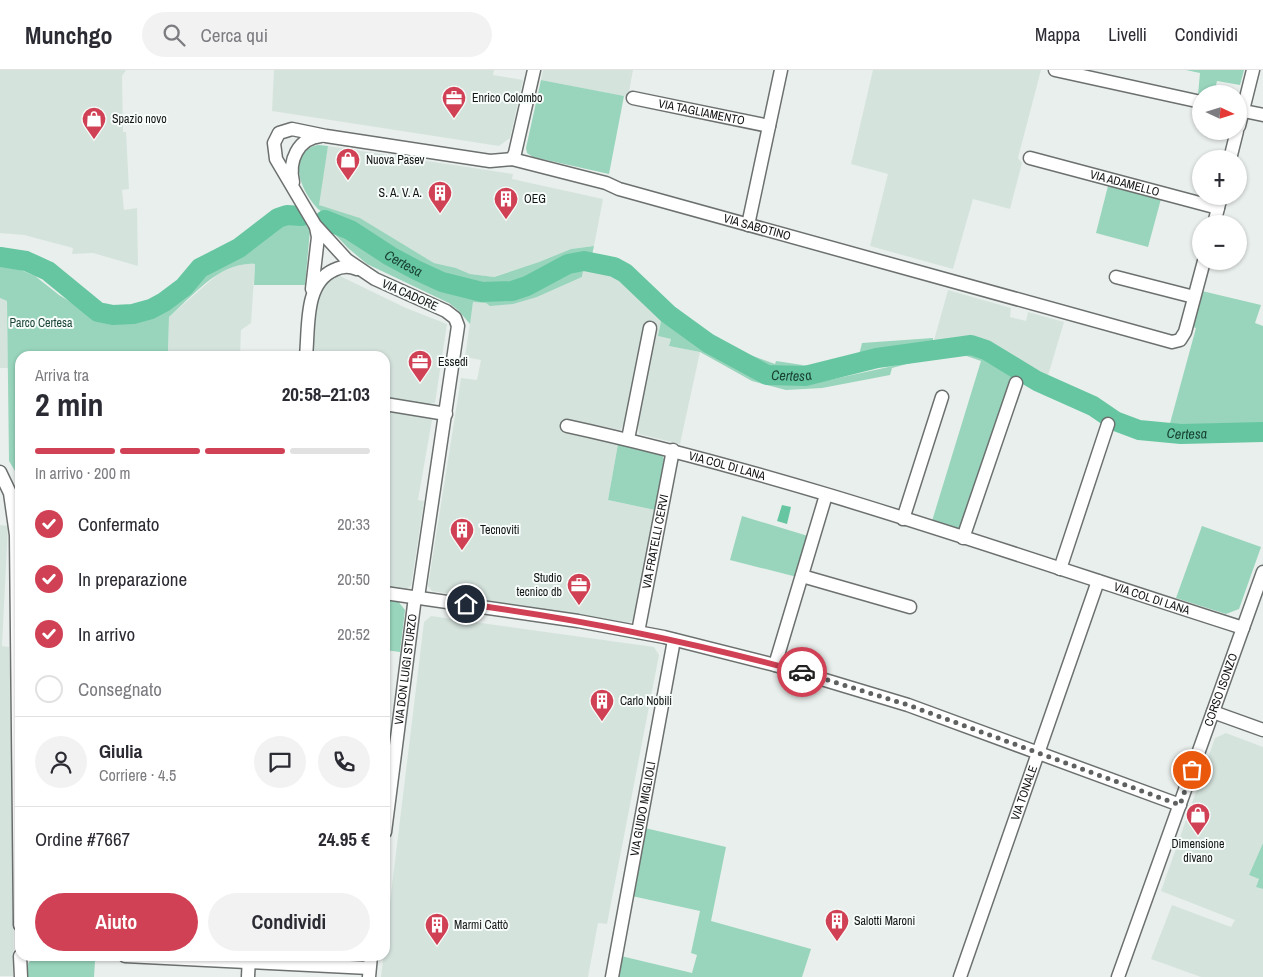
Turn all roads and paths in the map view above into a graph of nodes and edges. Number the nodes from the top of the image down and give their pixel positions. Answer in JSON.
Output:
{"nodes":[{"id":1,"x":534,"y":70,"type":"edge"},
{"id":2,"x":781,"y":70,"type":"edge"},
{"id":3,"x":1055,"y":70,"type":"edge"},
{"id":4,"x":1253,"y":70,"type":"edge"},
{"id":5,"x":1248,"y":87,"type":"edge"},
{"id":6,"x":633,"y":98,"type":"dead end"},
{"id":7,"x":1192,"y":100,"type":"edge"},
{"id":8,"x":1248,"y":112,"type":"edge"},
{"id":9,"x":1263,"y":115,"type":"edge"},
{"id":10,"x":769,"y":126,"type":"junction"},
{"id":11,"x":326,"y":136,"type":"junction"},
{"id":12,"x":1030,"y":158,"type":"dead end"},
{"id":13,"x":512,"y":160,"type":"junction"},
{"id":14,"x":294,"y":188,"type":"junction"},
{"id":15,"x":1192,"y":196,"type":"edge"},
{"id":16,"x":748,"y":225,"type":"junction"},
{"id":17,"x":318,"y":230,"type":"junction"},
{"id":18,"x":358,"y":269,"type":"junction"},
{"id":19,"x":1202,"y":270,"type":"edge"},
{"id":20,"x":1116,"y":277,"type":"dead end"},
{"id":21,"x":312,"y":297,"type":"junction"},
{"id":22,"x":1194,"y":297,"type":"junction"},
{"id":23,"x":650,"y":328,"type":"dead end"},
{"id":24,"x":307,"y":351,"type":"edge"},
{"id":25,"x":1016,"y":383,"type":"dead end"},
{"id":26,"x":942,"y":397,"type":"dead end"},
{"id":27,"x":390,"y":405,"type":"edge"},
{"id":28,"x":446,"y":414,"type":"junction"},
{"id":29,"x":1108,"y":424,"type":"dead end"},
{"id":30,"x":567,"y":426,"type":"dead end"},
{"id":31,"x":628,"y":439,"type":"junction"},
{"id":32,"x":673,"y":450,"type":"junction"},
{"id":33,"x":1,"y":472,"type":"edge"},
{"id":34,"x":826,"y":496,"type":"junction"},
{"id":35,"x":903,"y":519,"type":"junction"},
{"id":36,"x":15,"y":524,"type":"edge"},
{"id":37,"x":962,"y":538,"type":"junction"},
{"id":38,"x":1060,"y":569,"type":"junction"},
{"id":39,"x":1263,"y":572,"type":"edge"},
{"id":40,"x":802,"y":576,"type":"junction"},
{"id":41,"x":1098,"y":582,"type":"junction"},
{"id":42,"x":390,"y":594,"type":"edge"},
{"id":43,"x":416,"y":597,"type":"junction"},
{"id":44,"x":1257,"y":607,"type":"edge"},
{"id":45,"x":910,"y":608,"type":"dead end"},
{"id":46,"x":1243,"y":628,"type":"junction"},
{"id":47,"x":638,"y":632,"type":"junction"},
{"id":48,"x":674,"y":640,"type":"junction"},
{"id":49,"x":775,"y":665,"type":"junction"},
{"id":50,"x":1213,"y":712,"type":"junction"},
{"id":51,"x":1263,"y":730,"type":"edge"},
{"id":52,"x":1040,"y":754,"type":"junction"},
{"id":53,"x":390,"y":794,"type":"edge"},
{"id":54,"x":1180,"y":805,"type":"junction"},
{"id":55,"x":20,"y":961,"type":"edge"},
{"id":56,"x":249,"y":961,"type":"edge"},
{"id":57,"x":279,"y":961,"type":"edge"},
{"id":58,"x":370,"y":967,"type":"edge"},
{"id":59,"x":21,"y":977,"type":"edge"},
{"id":60,"x":248,"y":977,"type":"edge"},
{"id":61,"x":612,"y":977,"type":"edge"},
{"id":62,"x":960,"y":977,"type":"edge"},
{"id":63,"x":1118,"y":977,"type":"edge"}],
"edges":[{"from":1,"to":13,"type":"street"},
{"from":2,"to":10,"type":"street"},
{"from":3,"to":7,"type":"street"},
{"from":4,"to":5,"type":"street"},
{"from":6,"to":10,"type":"street","name":"VIA TAGLIAMENTO"},
{"from":8,"to":9,"type":"street"},
{"from":10,"to":16,"type":"street"},
{"from":11,"to":13,"type":"street","name":"VIA SABOTINO"},
{"from":11,"to":14,"type":"street","name":"VIA CADORE"},
{"from":11,"to":14,"type":"street","name":"VIA CADORE"},
{"from":12,"to":15,"type":"street","name":"VIA ADAMELLO"},
{"from":13,"to":16,"type":"street","name":"VIA SABOTINO"},
{"from":14,"to":17,"type":"street","name":"VIA CADORE"},
{"from":16,"to":22,"type":"street","name":"VIA SABOTINO"},
{"from":17,"to":18,"type":"street","name":"VIA CADORE"},
{"from":17,"to":21,"type":"street"},
{"from":18,"to":21,"type":"street","name":"VIA CADORE"},
{"from":18,"to":28,"type":"street","name":"VIA CADORE"},
{"from":19,"to":22,"type":"street"},
{"from":20,"to":22,"type":"street"},
{"from":21,"to":24,"type":"street","name":"VIA CADORE"},
{"from":23,"to":31,"type":"street"},
{"from":25,"to":37,"type":"street"},
{"from":26,"to":35,"type":"street"},
{"from":27,"to":28,"type":"street"},
{"from":28,"to":43,"type":"street","name":"VIA CADORE"},
{"from":29,"to":38,"type":"street"},
{"from":30,"to":31,"type":"street","name":"VIA COL DI LANA"},
{"from":31,"to":32,"type":"street","name":"VIA COL DI LANA"},
{"from":32,"to":34,"type":"street","name":"VIA COL DI LANA"},
{"from":32,"to":47,"type":"street","name":"VIA FRATELLI CERVI"},
{"from":33,"to":36,"type":"street"},
{"from":34,"to":35,"type":"street","name":"VIA COL DI LANA"},
{"from":34,"to":40,"type":"street"},
{"from":35,"to":37,"type":"street","name":"VIA COL DI LANA"},
{"from":37,"to":38,"type":"street","name":"VIA COL DI LANA"},
{"from":38,"to":41,"type":"street","name":"VIA COL DI LANA"},
{"from":39,"to":44,"type":"street","name":"CORSO ISONZO"},
{"from":40,"to":45,"type":"street"},
{"from":40,"to":49,"type":"street"},
{"from":41,"to":46,"type":"street","name":"VIA COL DI LANA"},
{"from":41,"to":52,"type":"street","name":"VIA TONALE"},
{"from":42,"to":43,"type":"street"},
{"from":43,"to":47,"type":"street"},
{"from":43,"to":53,"type":"street","name":"VIA DON LUIGI STURZO"},
{"from":44,"to":46,"type":"street","name":"CORSO ISONZO"},
{"from":46,"to":50,"type":"street","name":"CORSO ISONZO"},
{"from":47,"to":48,"type":"street"},
{"from":48,"to":49,"type":"street"},
{"from":48,"to":61,"type":"street","name":"VIA GUIDO MIGLIOLI"},
{"from":49,"to":52,"type":"street"},
{"from":50,"to":51,"type":"street"},
{"from":50,"to":54,"type":"street","name":"CORSO ISONZO"},
{"from":52,"to":54,"type":"street"},
{"from":52,"to":62,"type":"street","name":"VIA TONALE"},
{"from":54,"to":63,"type":"street","name":"CORSO ISONZO"},
{"from":55,"to":59,"type":"street"},
{"from":56,"to":60,"type":"street"},
{"from":57,"to":58,"type":"street"}]}
